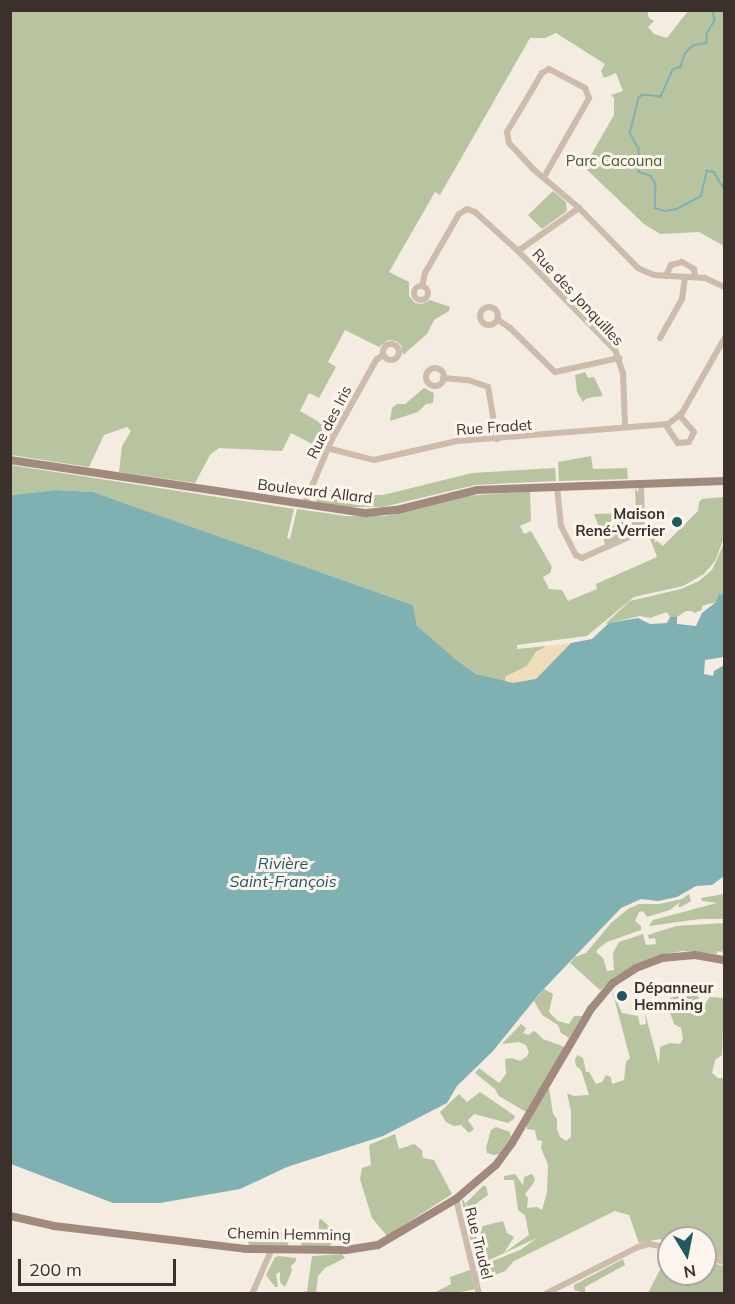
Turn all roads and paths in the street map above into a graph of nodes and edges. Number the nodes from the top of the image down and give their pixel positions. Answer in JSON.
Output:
{"nodes":[{"id":1,"x":544,"y":177,"type":"junction"},
{"id":2,"x":579,"y":208,"type":"junction"},
{"id":3,"x":518,"y":251,"type":"junction"},
{"id":4,"x":666,"y":276,"type":"junction"},
{"id":5,"x":685,"y":277,"type":"junction"},
{"id":6,"x":695,"y":277,"type":"junction"},
{"id":7,"x":422,"y":286,"type":"dead end"},
{"id":8,"x":724,"y":287,"type":"edge"},
{"id":9,"x":497,"y":319,"type":"dead end"},
{"id":10,"x":660,"y":338,"type":"dead end"},
{"id":11,"x":724,"y":339,"type":"edge"},
{"id":12,"x":721,"y":350,"type":"edge"},
{"id":13,"x":383,"y":355,"type":"dead end"},
{"id":14,"x":619,"y":358,"type":"junction"},
{"id":15,"x":443,"y":378,"type":"dead end"},
{"id":16,"x":680,"y":416,"type":"junction"},
{"id":17,"x":665,"y":424,"type":"junction"},
{"id":18,"x":625,"y":426,"type":"junction"},
{"id":19,"x":497,"y":439,"type":"junction"},
{"id":20,"x":327,"y":448,"type":"junction"},
{"id":21,"x":10,"y":460,"type":"edge"},
{"id":22,"x":724,"y":481,"type":"edge"},
{"id":23,"x":641,"y":483,"type":"junction"},
{"id":24,"x":557,"y":486,"type":"junction"},
{"id":25,"x":304,"y":506,"type":"junction"},
{"id":26,"x":724,"y":960,"type":"edge"},
{"id":27,"x":456,"y":1199,"type":"junction"},
{"id":28,"x":10,"y":1216,"type":"edge"},
{"id":29,"x":657,"y":1245,"type":"edge"},
{"id":30,"x":271,"y":1251,"type":"junction"},
{"id":31,"x":252,"y":1293,"type":"edge"},
{"id":32,"x":479,"y":1293,"type":"edge"},
{"id":33,"x":545,"y":1293,"type":"edge"}],
"edges":[{"from":1,"to":1,"type":"street"},
{"from":1,"to":2,"type":"street"},
{"from":2,"to":3,"type":"street"},
{"from":2,"to":4,"type":"street"},
{"from":3,"to":7,"type":"street","name":"Rue des Jonquilles"},
{"from":3,"to":14,"type":"street","name":"Rue des Jonquilles"},
{"from":4,"to":5,"type":"street"},
{"from":4,"to":6,"type":"street"},
{"from":5,"to":6,"type":"street"},
{"from":5,"to":10,"type":"street"},
{"from":6,"to":8,"type":"street"},
{"from":9,"to":14,"type":"street"},
{"from":11,"to":12,"type":"street"},
{"from":12,"to":16,"type":"street"},
{"from":13,"to":20,"type":"street","name":"Rue des Iris"},
{"from":14,"to":18,"type":"street","name":"Rue des Jonquilles"},
{"from":15,"to":19,"type":"street"},
{"from":16,"to":17,"type":"street","name":"Rue Fradet"},
{"from":16,"to":17,"type":"street"},
{"from":17,"to":18,"type":"street","name":"Rue Fradet"},
{"from":18,"to":19,"type":"street","name":"Rue Fradet"},
{"from":19,"to":20,"type":"street","name":"Rue Fradet"},
{"from":20,"to":25,"type":"street","name":"Rue des Iris"},
{"from":21,"to":25,"type":"street","name":"Boulevard Allard"},
{"from":22,"to":23,"type":"street","name":"Boulevard Allard"},
{"from":23,"to":24,"type":"street","name":"Boulevard Allard"},
{"from":23,"to":24,"type":"street"},
{"from":24,"to":25,"type":"street","name":"Boulevard Allard"},
{"from":26,"to":27,"type":"street","name":"Chemin Hemming"},
{"from":27,"to":30,"type":"street","name":"Chemin Hemming"},
{"from":27,"to":32,"type":"street","name":"Rue Trudel"},
{"from":28,"to":30,"type":"street","name":"Chemin Hemming"},
{"from":29,"to":33,"type":"street"},
{"from":30,"to":31,"type":"street"}]}
